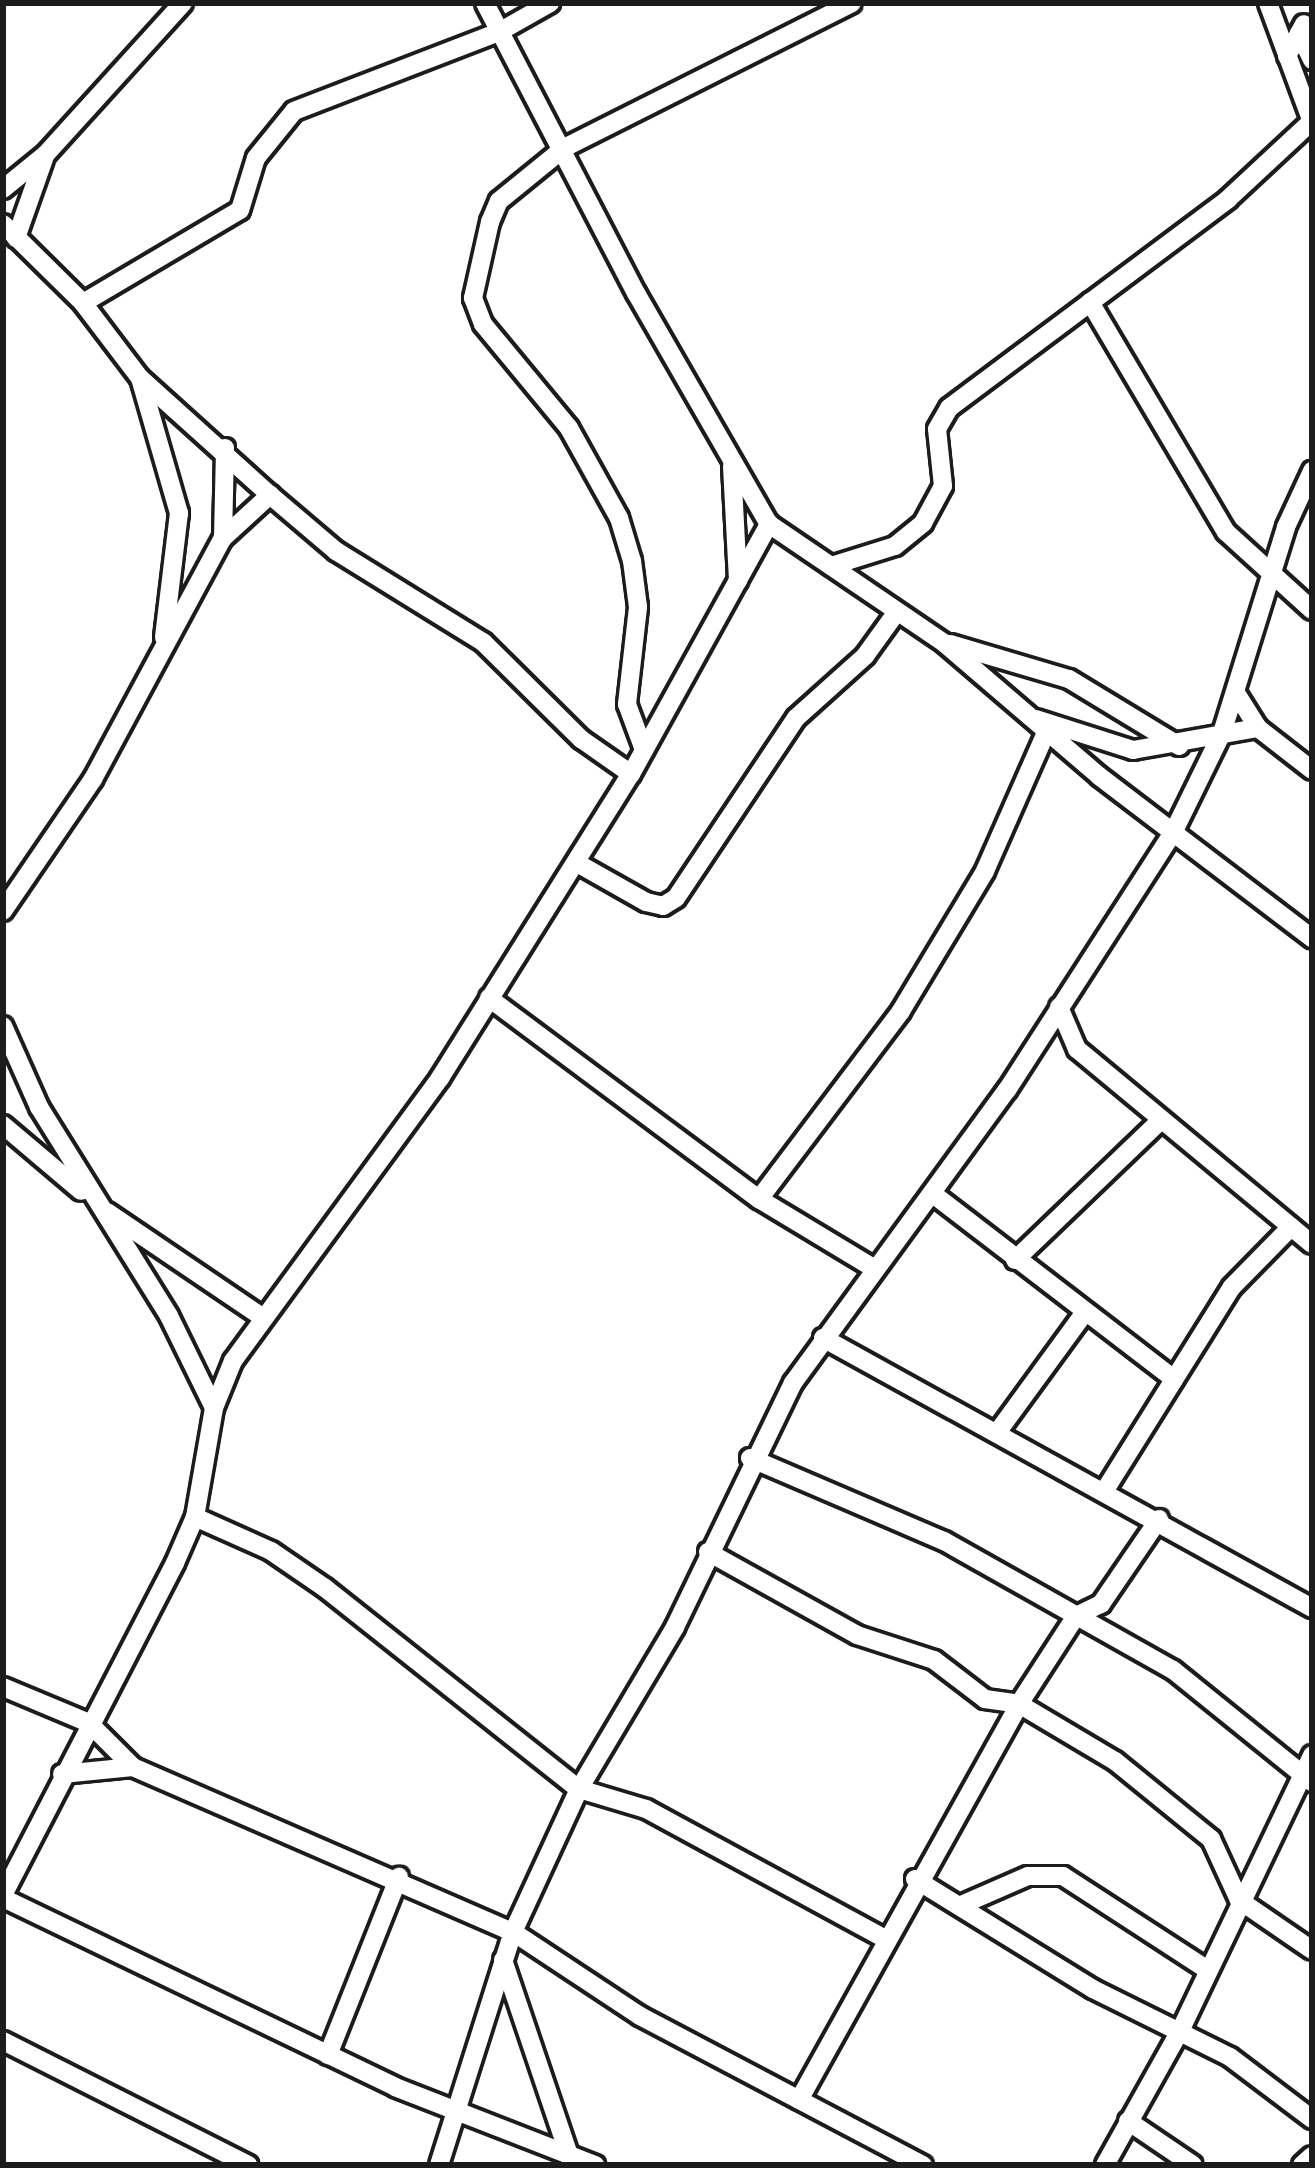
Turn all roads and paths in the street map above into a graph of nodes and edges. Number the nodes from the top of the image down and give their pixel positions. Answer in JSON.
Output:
{"nodes":[{"id":1,"x":183,"y":3,"type":"edge"},
{"id":2,"x":485,"y":3,"type":"edge"},
{"id":3,"x":550,"y":3,"type":"edge"},
{"id":4,"x":852,"y":3,"type":"edge"},
{"id":5,"x":1268,"y":3,"type":"edge"},
{"id":6,"x":1277,"y":24,"type":"junction"},
{"id":7,"x":1305,"y":25,"type":"edge"},
{"id":8,"x":499,"y":32,"type":"junction"},
{"id":9,"x":1287,"y":56,"type":"junction"},
{"id":10,"x":1312,"y":60,"type":"edge"},
{"id":11,"x":1312,"y":122,"type":"edge"},
{"id":12,"x":564,"y":148,"type":"junction"},
{"id":13,"x":46,"y":154,"type":"junction"},
{"id":14,"x":3,"y":189,"type":"edge"},
{"id":15,"x":9,"y":231,"type":"edge"},
{"id":16,"x":1090,"y":302,"type":"junction"},
{"id":17,"x":83,"y":303,"type":"junction"},
{"id":18,"x":140,"y":378,"type":"junction"},
{"id":19,"x":226,"y":448,"type":"junction"},
{"id":20,"x":731,"y":458,"type":"junction"},
{"id":21,"x":1312,"y":471,"type":"edge"},
{"id":22,"x":270,"y":495,"type":"junction"},
{"id":23,"x":769,"y":524,"type":"junction"},
{"id":24,"x":224,"y":538,"type":"junction"},
{"id":25,"x":831,"y":566,"type":"junction"},
{"id":26,"x":738,"y":580,"type":"junction"},
{"id":27,"x":1274,"y":581,"type":"junction"},
{"id":28,"x":1308,"y":608,"type":"edge"},
{"id":29,"x":896,"y":613,"type":"junction"},
{"id":30,"x":1265,"y":614,"type":"junction"},
{"id":31,"x":944,"y":643,"type":"junction"},
{"id":32,"x":162,"y":648,"type":"junction"},
{"id":33,"x":1236,"y":694,"type":"junction"},
{"id":34,"x":1031,"y":718,"type":"junction"},
{"id":35,"x":1258,"y":728,"type":"junction"},
{"id":36,"x":1046,"y":733,"type":"junction"},
{"id":37,"x":1222,"y":733,"type":"junction"},
{"id":38,"x":1179,"y":746,"type":"junction"},
{"id":39,"x":644,"y":750,"type":"junction"},
{"id":40,"x":1312,"y":770,"type":"edge"},
{"id":41,"x":631,"y":774,"type":"junction"},
{"id":42,"x":1174,"y":830,"type":"junction"},
{"id":43,"x":577,"y":863,"type":"junction"},
{"id":44,"x":3,"y":911,"type":"edge"},
{"id":45,"x":1312,"y":938,"type":"edge"},
{"id":46,"x":489,"y":998,"type":"junction"},
{"id":47,"x":1059,"y":1007,"type":"junction"},
{"id":48,"x":3,"y":1026,"type":"edge"},
{"id":49,"x":1038,"y":1039,"type":"junction"},
{"id":50,"x":1077,"y":1049,"type":"junction"},
{"id":51,"x":1159,"y":1122,"type":"junction"},
{"id":52,"x":3,"y":1125,"type":"edge"},
{"id":53,"x":933,"y":1195,"type":"junction"},
{"id":54,"x":759,"y":1199,"type":"junction"},
{"id":55,"x":93,"y":1202,"type":"junction"},
{"id":56,"x":1291,"y":1226,"type":"junction"},
{"id":57,"x":1312,"y":1244,"type":"edge"},
{"id":58,"x":1016,"y":1260,"type":"junction"},
{"id":59,"x":875,"y":1269,"type":"junction"},
{"id":60,"x":1082,"y":1316,"type":"junction"},
{"id":61,"x":262,"y":1317,"type":"junction"},
{"id":62,"x":823,"y":1338,"type":"junction"},
{"id":63,"x":1174,"y":1378,"type":"junction"},
{"id":64,"x":214,"y":1408,"type":"junction"},
{"id":65,"x":999,"y":1430,"type":"junction"},
{"id":66,"x":750,"y":1458,"type":"junction"},
{"id":67,"x":1106,"y":1490,"type":"junction"},
{"id":68,"x":195,"y":1516,"type":"junction"},
{"id":69,"x":1159,"y":1519,"type":"junction"},
{"id":70,"x":708,"y":1552,"type":"junction"},
{"id":71,"x":1312,"y":1609,"type":"edge"},
{"id":72,"x":1076,"y":1616,"type":"junction"},
{"id":73,"x":3,"y":1687,"type":"edge"},
{"id":74,"x":1018,"y":1704,"type":"junction"},
{"id":75,"x":89,"y":1723,"type":"junction"},
{"id":76,"x":1312,"y":1755,"type":"edge"},
{"id":77,"x":133,"y":1766,"type":"junction"},
{"id":78,"x":62,"y":1774,"type":"junction"},
{"id":79,"x":1307,"y":1779,"type":"edge"},
{"id":80,"x":579,"y":1789,"type":"junction"},
{"id":81,"x":399,"y":1877,"type":"junction"},
{"id":82,"x":915,"y":1880,"type":"junction"},
{"id":83,"x":3,"y":1896,"type":"edge"},
{"id":84,"x":1239,"y":1900,"type":"junction"},
{"id":85,"x":959,"y":1906,"type":"junction"},
{"id":86,"x":513,"y":1933,"type":"junction"},
{"id":87,"x":884,"y":1938,"type":"junction"},
{"id":88,"x":1312,"y":1950,"type":"edge"},
{"id":89,"x":503,"y":1960,"type":"junction"},
{"id":90,"x":1206,"y":1969,"type":"junction"},
{"id":91,"x":1181,"y":2029,"type":"junction"},
{"id":92,"x":3,"y":2041,"type":"edge"},
{"id":93,"x":328,"y":2055,"type":"junction"},
{"id":94,"x":799,"y":2100,"type":"junction"},
{"id":95,"x":459,"y":2111,"type":"junction"},
{"id":96,"x":1312,"y":2119,"type":"edge"},
{"id":97,"x":1128,"y":2120,"type":"junction"},
{"id":98,"x":568,"y":2152,"type":"junction"},
{"id":99,"x":1312,"y":2156,"type":"edge"},
{"id":100,"x":913,"y":2163,"type":"edge"},
{"id":101,"x":249,"y":2165,"type":"edge"},
{"id":102,"x":439,"y":2165,"type":"edge"},
{"id":103,"x":596,"y":2165,"type":"edge"},
{"id":104,"x":1105,"y":2165,"type":"edge"},
{"id":105,"x":1193,"y":2165,"type":"edge"},
{"id":106,"x":1302,"y":2165,"type":"edge"}],
"edges":[{"from":1,"to":13,"type":"street"},
{"from":2,"to":8,"type":"street"},
{"from":3,"to":8,"type":"street"},
{"from":4,"to":12,"type":"street"},
{"from":5,"to":6,"type":"street"},
{"from":6,"to":7,"type":"street"},
{"from":6,"to":9,"type":"street"},
{"from":7,"to":9,"type":"street"},
{"from":7,"to":10,"type":"street"},
{"from":8,"to":12,"type":"street"},
{"from":8,"to":17,"type":"street"},
{"from":9,"to":11,"type":"street"},
{"from":11,"to":16,"type":"street"},
{"from":12,"to":20,"type":"street"},
{"from":12,"to":39,"type":"street"},
{"from":13,"to":14,"type":"street"},
{"from":13,"to":15,"type":"street"},
{"from":15,"to":17,"type":"street"},
{"from":16,"to":25,"type":"street"},
{"from":16,"to":27,"type":"street"},
{"from":17,"to":18,"type":"street"},
{"from":18,"to":19,"type":"street"},
{"from":18,"to":32,"type":"street"},
{"from":19,"to":22,"type":"street"},
{"from":19,"to":24,"type":"street"},
{"from":20,"to":23,"type":"street"},
{"from":20,"to":26,"type":"street"},
{"from":21,"to":27,"type":"street"},
{"from":22,"to":24,"type":"street"},
{"from":22,"to":41,"type":"street"},
{"from":23,"to":25,"type":"street"},
{"from":23,"to":26,"type":"street"},
{"from":24,"to":32,"type":"street"},
{"from":25,"to":29,"type":"street"},
{"from":26,"to":39,"type":"street"},
{"from":27,"to":28,"type":"street"},
{"from":27,"to":30,"type":"street"},
{"from":28,"to":30,"type":"street"},
{"from":29,"to":31,"type":"street"},
{"from":29,"to":43,"type":"street"},
{"from":30,"to":33,"type":"street"},
{"from":31,"to":34,"type":"street"},
{"from":31,"to":38,"type":"street"},
{"from":32,"to":44,"type":"street"},
{"from":33,"to":35,"type":"street"},
{"from":33,"to":37,"type":"street"},
{"from":34,"to":36,"type":"street"},
{"from":34,"to":38,"type":"street"},
{"from":35,"to":37,"type":"street"},
{"from":35,"to":40,"type":"street"},
{"from":36,"to":42,"type":"street"},
{"from":36,"to":54,"type":"street"},
{"from":37,"to":38,"type":"street"},
{"from":37,"to":42,"type":"street"},
{"from":39,"to":41,"type":"street"},
{"from":41,"to":43,"type":"street"},
{"from":42,"to":45,"type":"street"},
{"from":42,"to":47,"type":"street"},
{"from":43,"to":46,"type":"street"},
{"from":46,"to":54,"type":"street"},
{"from":46,"to":61,"type":"street"},
{"from":47,"to":49,"type":"street"},
{"from":47,"to":50,"type":"street"},
{"from":48,"to":55,"type":"street"},
{"from":49,"to":50,"type":"street"},
{"from":49,"to":53,"type":"street"},
{"from":50,"to":51,"type":"street"},
{"from":51,"to":56,"type":"street"},
{"from":51,"to":58,"type":"street"},
{"from":52,"to":55,"type":"street"},
{"from":53,"to":58,"type":"street"},
{"from":53,"to":59,"type":"street"},
{"from":54,"to":59,"type":"street"},
{"from":55,"to":61,"type":"street"},
{"from":55,"to":64,"type":"street"},
{"from":56,"to":57,"type":"street"},
{"from":56,"to":63,"type":"street"},
{"from":58,"to":60,"type":"street"},
{"from":59,"to":62,"type":"street"},
{"from":60,"to":63,"type":"street"},
{"from":60,"to":65,"type":"street"},
{"from":61,"to":64,"type":"street"},
{"from":62,"to":65,"type":"street"},
{"from":62,"to":66,"type":"street"},
{"from":63,"to":67,"type":"street"},
{"from":64,"to":68,"type":"street"},
{"from":65,"to":67,"type":"street"},
{"from":66,"to":70,"type":"street"},
{"from":66,"to":72,"type":"street"},
{"from":67,"to":69,"type":"street"},
{"from":68,"to":75,"type":"street"},
{"from":68,"to":80,"type":"street"},
{"from":69,"to":71,"type":"street"},
{"from":69,"to":72,"type":"street"},
{"from":70,"to":74,"type":"street"},
{"from":70,"to":80,"type":"street"},
{"from":72,"to":74,"type":"street"},
{"from":72,"to":79,"type":"street"},
{"from":73,"to":75,"type":"street"},
{"from":74,"to":82,"type":"street"},
{"from":74,"to":84,"type":"street"},
{"from":75,"to":77,"type":"street"},
{"from":75,"to":78,"type":"street"},
{"from":76,"to":79,"type":"street"},
{"from":77,"to":78,"type":"street"},
{"from":77,"to":81,"type":"street"},
{"from":78,"to":83,"type":"street"},
{"from":79,"to":84,"type":"street"},
{"from":80,"to":86,"type":"street"},
{"from":80,"to":87,"type":"street"},
{"from":81,"to":86,"type":"street"},
{"from":81,"to":93,"type":"street"},
{"from":82,"to":85,"type":"street"},
{"from":82,"to":87,"type":"street"},
{"from":83,"to":93,"type":"street"},
{"from":84,"to":88,"type":"street"},
{"from":84,"to":90,"type":"street"},
{"from":85,"to":90,"type":"street"},
{"from":85,"to":91,"type":"street"},
{"from":86,"to":89,"type":"street"},
{"from":86,"to":94,"type":"street"},
{"from":87,"to":94,"type":"street"},
{"from":89,"to":95,"type":"street"},
{"from":89,"to":98,"type":"street"},
{"from":90,"to":91,"type":"street"},
{"from":91,"to":96,"type":"street"},
{"from":91,"to":97,"type":"street"},
{"from":92,"to":101,"type":"street"},
{"from":93,"to":95,"type":"street"},
{"from":94,"to":100,"type":"street"},
{"from":95,"to":98,"type":"street"},
{"from":95,"to":102,"type":"street"},
{"from":97,"to":104,"type":"street"},
{"from":97,"to":105,"type":"street"},
{"from":98,"to":103,"type":"street"},
{"from":99,"to":106,"type":"street"}]}
